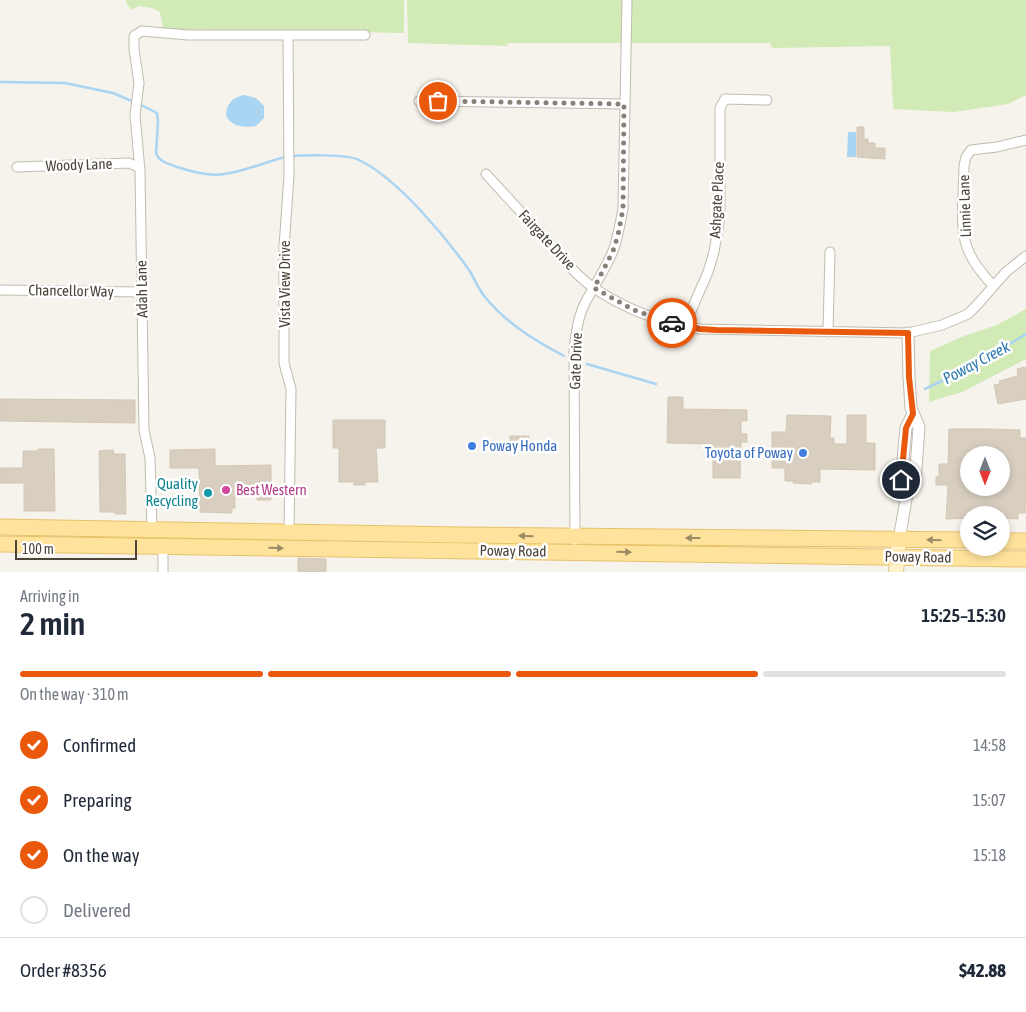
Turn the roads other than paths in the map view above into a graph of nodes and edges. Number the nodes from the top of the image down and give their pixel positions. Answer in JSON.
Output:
{"nodes":[{"id":1,"x":627,"y":0,"type":"edge"},
{"id":2,"x":365,"y":35,"type":"dead end"},
{"id":3,"x":288,"y":36,"type":"junction"},
{"id":4,"x":767,"y":100,"type":"dead end"},
{"id":5,"x":419,"y":101,"type":"dead end"},
{"id":6,"x":624,"y":104,"type":"junction"},
{"id":7,"x":1026,"y":140,"type":"edge"},
{"id":8,"x":17,"y":167,"type":"dead end"},
{"id":9,"x":140,"y":168,"type":"junction"},
{"id":10,"x":486,"y":174,"type":"dead end"},
{"id":11,"x":830,"y":252,"type":"dead end"},
{"id":12,"x":1026,"y":256,"type":"edge"},
{"id":13,"x":993,"y":286,"type":"junction"},
{"id":14,"x":594,"y":288,"type":"junction"},
{"id":15,"x":0,"y":290,"type":"edge"},
{"id":16,"x":142,"y":292,"type":"junction"},
{"id":17,"x":684,"y":327,"type":"junction"},
{"id":18,"x":828,"y":332,"type":"junction"},
{"id":19,"x":908,"y":333,"type":"junction"},
{"id":20,"x":0,"y":527,"type":"edge"},
{"id":21,"x":24,"y":528,"type":"junction"},
{"id":22,"x":152,"y":530,"type":"junction"},
{"id":23,"x":289,"y":532,"type":"junction"},
{"id":24,"x":0,"y":534,"type":"edge"},
{"id":25,"x":397,"y":534,"type":"junction"},
{"id":26,"x":461,"y":535,"type":"junction"},
{"id":27,"x":771,"y":538,"type":"junction"},
{"id":28,"x":838,"y":539,"type":"junction"},
{"id":29,"x":899,"y":540,"type":"junction"},
{"id":30,"x":960,"y":540,"type":"edge"},
{"id":31,"x":1010,"y":541,"type":"edge"},
{"id":32,"x":1026,"y":541,"type":"edge"},
{"id":33,"x":0,"y":544,"type":"edge"},
{"id":34,"x":39,"y":544,"type":"junction"},
{"id":35,"x":575,"y":544,"type":"junction"},
{"id":36,"x":163,"y":546,"type":"junction"},
{"id":37,"x":306,"y":548,"type":"junction"},
{"id":38,"x":400,"y":549,"type":"junction"},
{"id":39,"x":696,"y":553,"type":"junction"},
{"id":40,"x":765,"y":554,"type":"junction"},
{"id":41,"x":897,"y":556,"type":"junction"},
{"id":42,"x":1026,"y":559,"type":"edge"},
{"id":43,"x":163,"y":572,"type":"edge"},
{"id":44,"x":896,"y":572,"type":"edge"}],
"edges":[{"from":1,"to":6,"type":"street","name":"Gate Drive"},
{"from":2,"to":3,"type":"street"},
{"from":3,"to":9,"type":"street","name":"Adah Lane"},
{"from":3,"to":23,"type":"street","name":"Vista View Drive"},
{"from":4,"to":17,"type":"street","name":"Ashgate Place"},
{"from":5,"to":6,"type":"street"},
{"from":6,"to":14,"type":"street","name":"Gate Drive"},
{"from":7,"to":13,"type":"street","name":"Linnie Lane"},
{"from":8,"to":9,"type":"street","name":"Woody Lane"},
{"from":9,"to":16,"type":"street","name":"Adah Lane"},
{"from":10,"to":14,"type":"street","name":"Fairgate Drive"},
{"from":11,"to":18,"type":"street"},
{"from":12,"to":13,"type":"street","name":"Fairgate Drive"},
{"from":13,"to":19,"type":"street","name":"Fairgate Drive"},
{"from":14,"to":17,"type":"street","name":"Fairgate Drive"},
{"from":14,"to":35,"type":"street","name":"Gate Drive"},
{"from":15,"to":16,"type":"street","name":"Chancellor Way"},
{"from":16,"to":22,"type":"street","name":"Adah Lane"},
{"from":17,"to":18,"type":"street","name":"Fairgate Drive"},
{"from":18,"to":19,"type":"street","name":"Fairgate Drive"},
{"from":19,"to":29,"type":"street"},
{"from":20,"to":21,"type":"main road","name":"Poway Road"},
{"from":21,"to":22,"type":"main road","name":"Poway Road"},
{"from":21,"to":24,"type":"main road"},
{"from":22,"to":23,"type":"main road","name":"Poway Road"},
{"from":22,"to":34,"type":"main road"},
{"from":23,"to":25,"type":"main road","name":"Poway Road"},
{"from":23,"to":36,"type":"main road"},
{"from":25,"to":26,"type":"main road","name":"Poway Road"},
{"from":25,"to":37,"type":"main road"},
{"from":35,"to":26,"type":"main road","name":"Poway Road","one_way":true},
{"from":26,"to":38,"type":"main road"},
{"from":27,"to":28,"type":"main road","name":"Poway Road"},
{"from":27,"to":35,"type":"main road","name":"Poway Road","one_way":true},
{"from":27,"to":39,"type":"main road"},
{"from":28,"to":29,"type":"main road","name":"Poway Road"},
{"from":28,"to":40,"type":"main road"},
{"from":30,"to":29,"type":"main road","name":"Poway Road","one_way":true},
{"from":29,"to":41,"type":"main road"},
{"from":31,"to":32,"type":"main road"},
{"from":33,"to":34,"type":"main road","name":"Poway Road"},
{"from":34,"to":36,"type":"main road","name":"Poway Road"},
{"from":35,"to":38,"type":"main road","name":"Poway Road"},
{"from":35,"to":39,"type":"main road","name":"Poway Road","one_way":true},
{"from":36,"to":37,"type":"main road","name":"Poway Road","one_way":true},
{"from":36,"to":43,"type":"street"},
{"from":37,"to":38,"type":"main road","name":"Poway Road"},
{"from":39,"to":40,"type":"main road","name":"Poway Road"},
{"from":40,"to":41,"type":"main road","name":"Poway Road"},
{"from":41,"to":42,"type":"main road","name":"Poway Road"},
{"from":41,"to":44,"type":"main road"}]}
